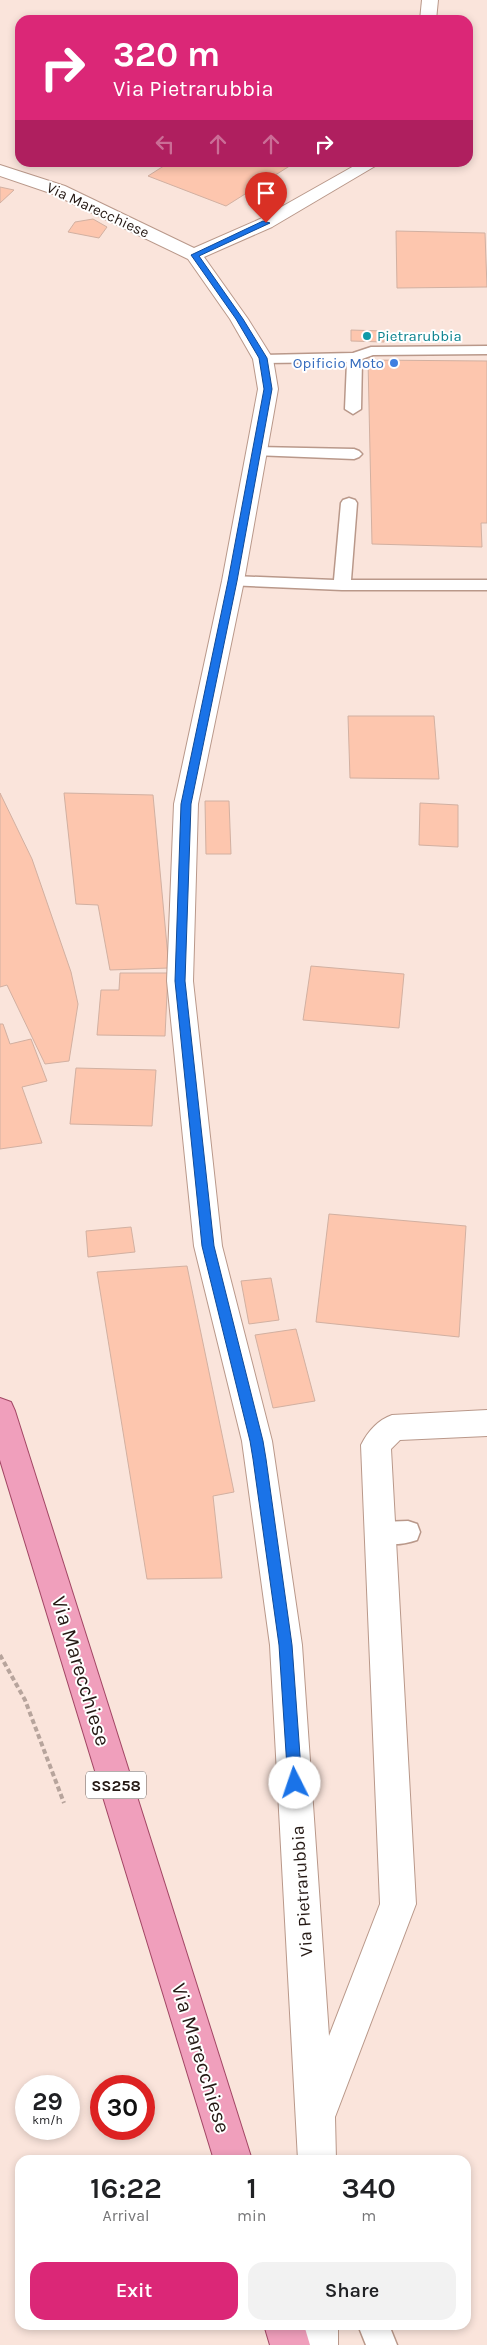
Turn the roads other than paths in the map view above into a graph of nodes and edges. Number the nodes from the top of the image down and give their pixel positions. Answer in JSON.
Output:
{"nodes":[{"id":1,"x":430,"y":0,"type":"edge"},
{"id":2,"x":428,"y":15,"type":"edge"},
{"id":3,"x":365,"y":167,"type":"edge"},
{"id":4,"x":0,"y":170,"type":"edge"},
{"id":5,"x":194,"y":255,"type":"junction"},
{"id":6,"x":487,"y":350,"type":"edge"},
{"id":7,"x":355,"y":357,"type":"junction"},
{"id":8,"x":263,"y":358,"type":"junction"},
{"id":9,"x":353,"y":409,"type":"dead end"},
{"id":10,"x":257,"y":452,"type":"junction"},
{"id":11,"x":354,"y":454,"type":"dead end"},
{"id":12,"x":349,"y":503,"type":"dead end"},
{"id":13,"x":233,"y":581,"type":"junction"},
{"id":14,"x":342,"y":585,"type":"junction"},
{"id":15,"x":487,"y":585,"type":"edge"},
{"id":16,"x":0,"y":1411,"type":"edge"},
{"id":17,"x":487,"y":1423,"type":"edge"},
{"id":18,"x":316,"y":2117,"type":"junction"},
{"id":19,"x":230,"y":2155,"type":"edge"},
{"id":20,"x":317,"y":2155,"type":"edge"},
{"id":21,"x":286,"y":2330,"type":"edge"},
{"id":22,"x":318,"y":2330,"type":"edge"},
{"id":23,"x":375,"y":2330,"type":"edge"},
{"id":24,"x":290,"y":2345,"type":"edge"},
{"id":25,"x":318,"y":2345,"type":"edge"},
{"id":26,"x":382,"y":2345,"type":"edge"}],
"edges":[{"from":1,"to":2,"type":"street"},
{"from":3,"to":5,"type":"street"},
{"from":4,"to":5,"type":"street","name":"Via Marecchiese"},
{"from":5,"to":8,"type":"street","name":"Via Pietrarubbia"},
{"from":6,"to":7,"type":"lane"},
{"from":7,"to":8,"type":"lane"},
{"from":7,"to":9,"type":"lane"},
{"from":8,"to":10,"type":"street","name":"Via Pietrarubbia"},
{"from":10,"to":11,"type":"lane"},
{"from":10,"to":13,"type":"street","name":"Via Pietrarubbia"},
{"from":12,"to":14,"type":"lane"},
{"from":13,"to":14,"type":"lane"},
{"from":13,"to":18,"type":"street","name":"Via Pietrarubbia"},
{"from":14,"to":15,"type":"lane"},
{"from":16,"to":19,"type":"main road","name":"Via Marecchiese","number":"SS258"},
{"from":17,"to":18,"type":"street","name":"Via Pietrarubbia"},
{"from":18,"to":20,"type":"street","name":"Via Pietrarubbia"},
{"from":21,"to":24,"type":"main road"},
{"from":22,"to":25,"type":"street"},
{"from":23,"to":26,"type":"lane"}]}
